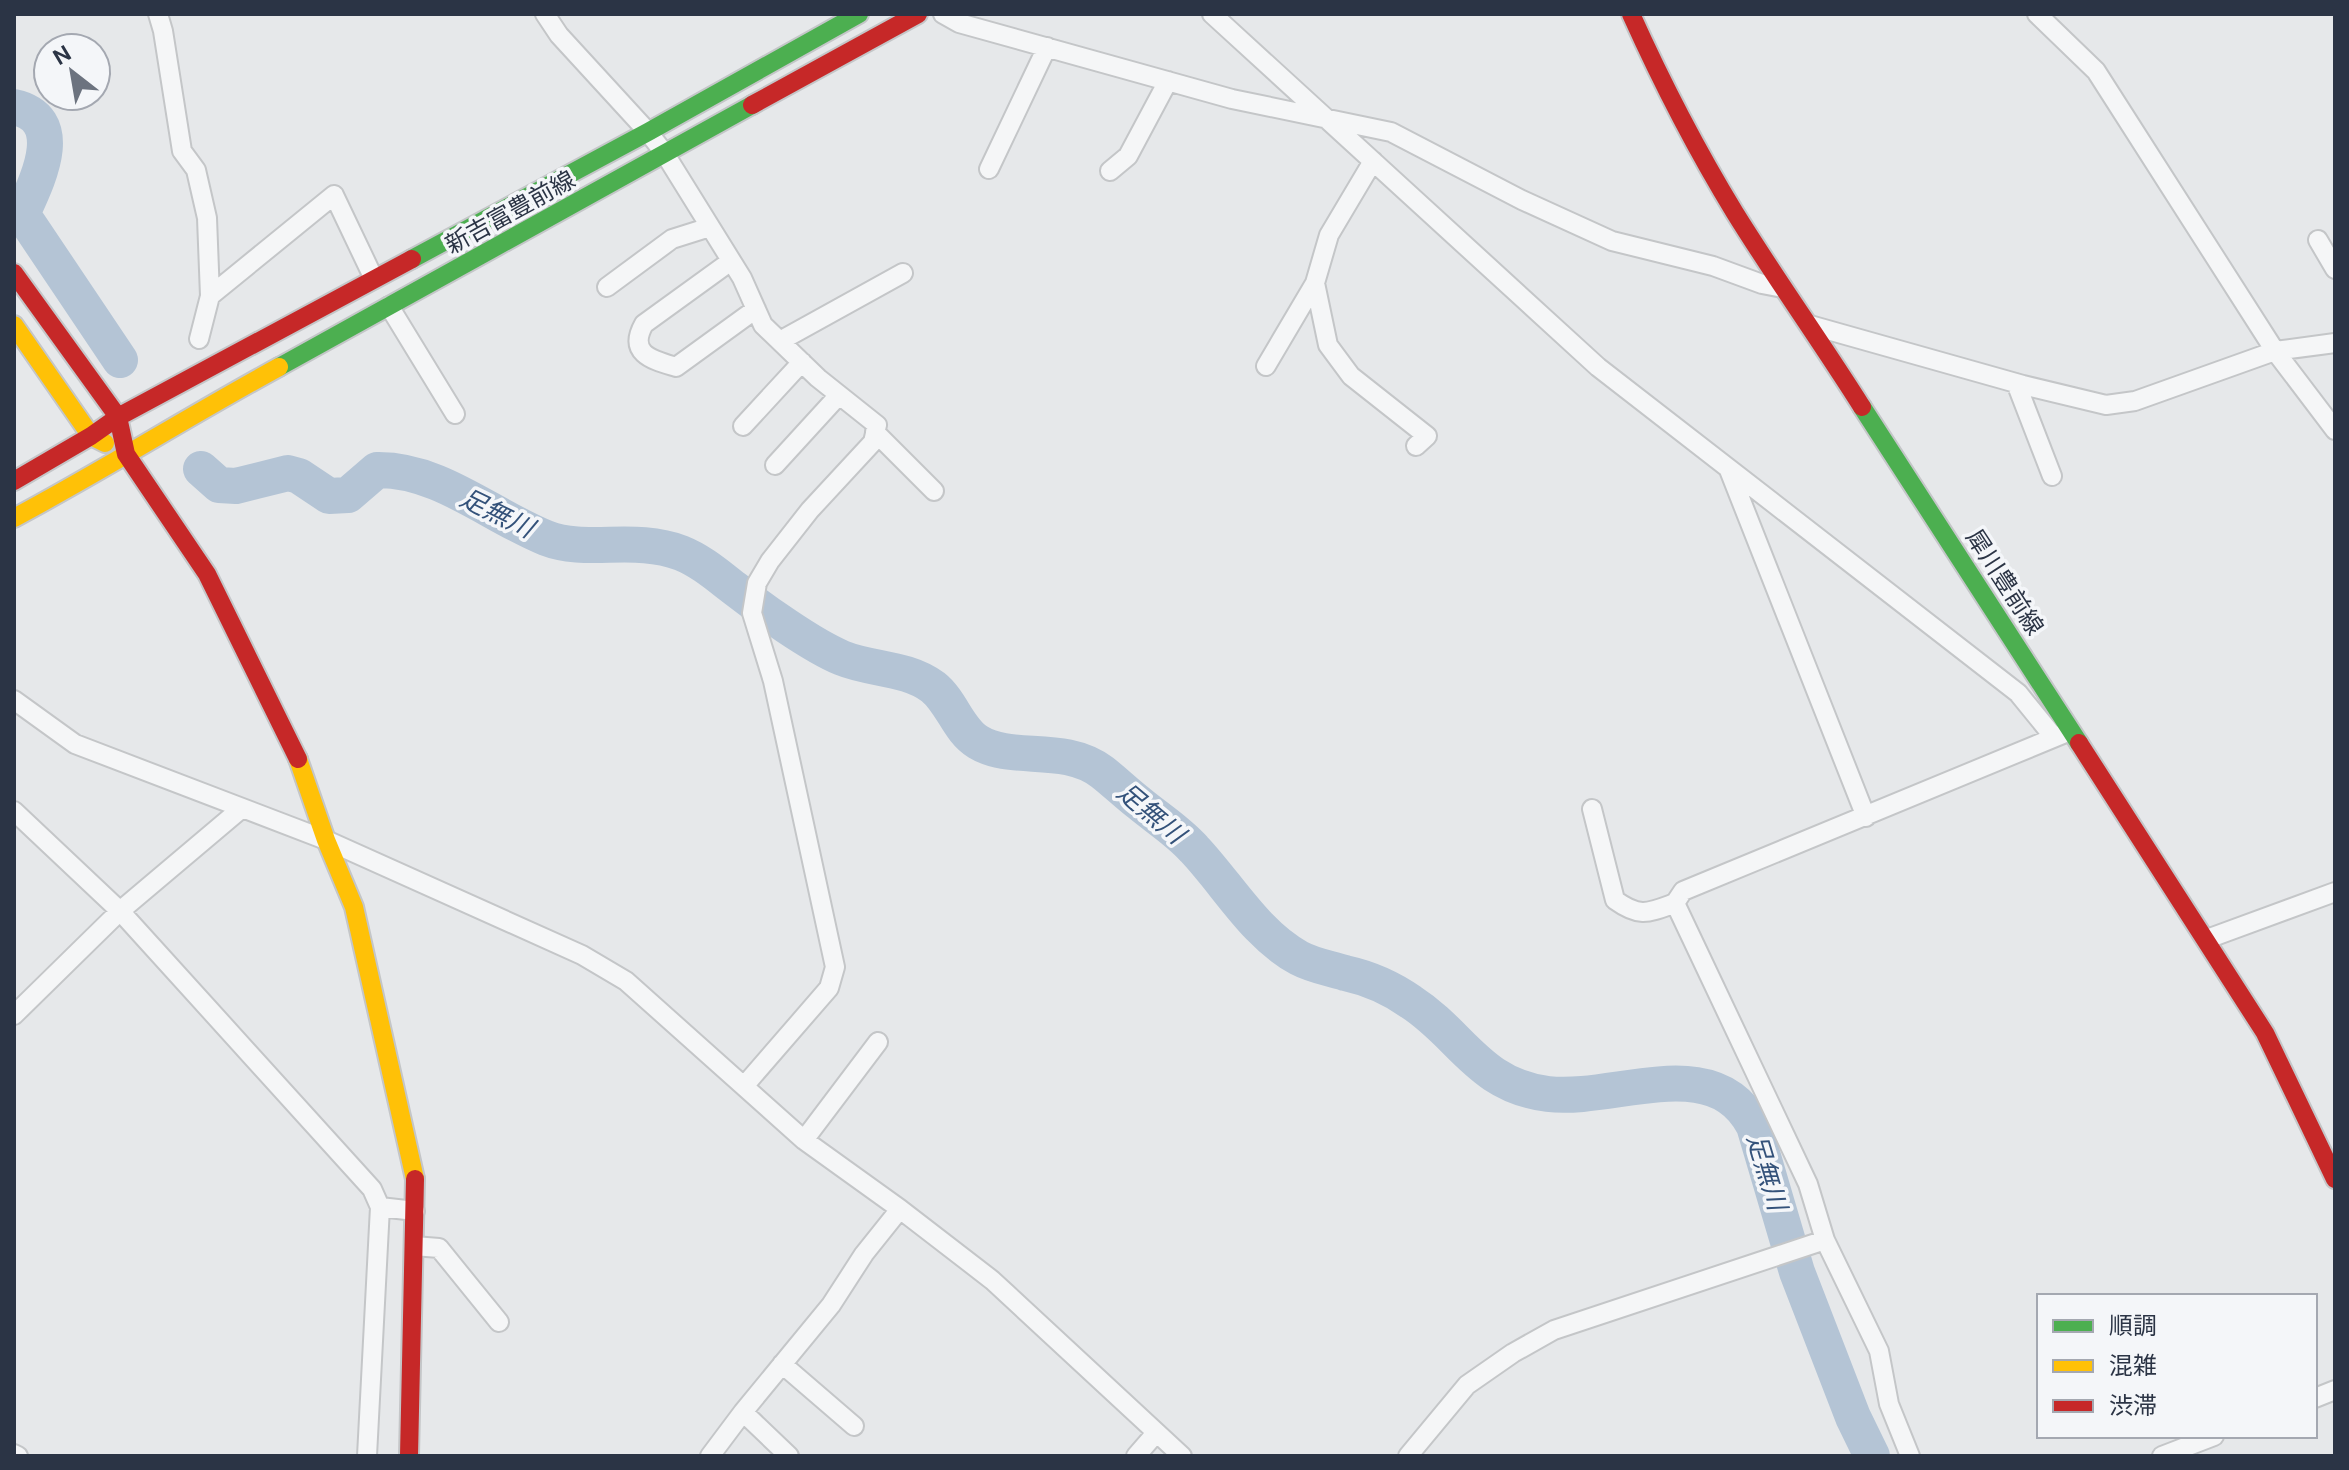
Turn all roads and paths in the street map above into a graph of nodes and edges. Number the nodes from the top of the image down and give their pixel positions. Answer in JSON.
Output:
{"nodes":[{"id":1,"x":158,"y":14,"type":"edge"},
{"id":2,"x":545,"y":14,"type":"edge"},
{"id":3,"x":859,"y":14,"type":"edge"},
{"id":4,"x":918,"y":14,"type":"edge"},
{"id":5,"x":943,"y":14,"type":"edge"},
{"id":6,"x":1212,"y":14,"type":"edge"},
{"id":7,"x":1631,"y":14,"type":"edge"},
{"id":8,"x":2037,"y":14,"type":"edge"},
{"id":9,"x":1047,"y":47,"type":"junction"},
{"id":10,"x":1168,"y":81,"type":"junction"},
{"id":11,"x":1328,"y":120,"type":"junction"},
{"id":12,"x":648,"y":132,"type":"junction"},
{"id":13,"x":665,"y":154,"type":"junction"},
{"id":14,"x":1373,"y":161,"type":"junction"},
{"id":15,"x":989,"y":169,"type":"dead end"},
{"id":16,"x":1110,"y":171,"type":"dead end"},
{"id":17,"x":710,"y":227,"type":"junction"},
{"id":18,"x":2318,"y":240,"type":"dead end"},
{"id":19,"x":731,"y":261,"type":"junction"},
{"id":20,"x":2335,"y":269,"type":"edge"},
{"id":21,"x":14,"y":273,"type":"edge"},
{"id":22,"x":903,"y":273,"type":"dead end"},
{"id":23,"x":374,"y":279,"type":"junction"},
{"id":24,"x":1315,"y":283,"type":"junction"},
{"id":25,"x":607,"y":287,"type":"dead end"},
{"id":26,"x":1783,"y":288,"type":"junction"},
{"id":27,"x":210,"y":296,"type":"junction"},
{"id":28,"x":389,"y":306,"type":"junction"},
{"id":29,"x":756,"y":309,"type":"junction"},
{"id":30,"x":14,"y":325,"type":"edge"},
{"id":31,"x":1810,"y":325,"type":"junction"},
{"id":32,"x":199,"y":339,"type":"dead end"},
{"id":33,"x":780,"y":341,"type":"junction"},
{"id":34,"x":2335,"y":343,"type":"edge"},
{"id":35,"x":2275,"y":351,"type":"junction"},
{"id":36,"x":802,"y":362,"type":"junction"},
{"id":37,"x":1266,"y":366,"type":"dead end"},
{"id":38,"x":2016,"y":383,"type":"junction"},
{"id":39,"x":839,"y":395,"type":"junction"},
{"id":40,"x":455,"y":414,"type":"dead end"},
{"id":41,"x":118,"y":417,"type":"junction"},
{"id":42,"x":743,"y":426,"type":"dead end"},
{"id":43,"x":2335,"y":430,"type":"edge"},
{"id":44,"x":875,"y":432,"type":"junction"},
{"id":45,"x":91,"y":436,"type":"junction"},
{"id":46,"x":1416,"y":446,"type":"dead end"},
{"id":47,"x":126,"y":454,"type":"junction"},
{"id":48,"x":775,"y":465,"type":"dead end"},
{"id":49,"x":1729,"y":470,"type":"junction"},
{"id":50,"x":2052,"y":476,"type":"dead end"},
{"id":51,"x":14,"y":481,"type":"edge"},
{"id":52,"x":934,"y":491,"type":"dead end"},
{"id":53,"x":14,"y":518,"type":"edge"},
{"id":54,"x":14,"y":700,"type":"edge"},
{"id":55,"x":2073,"y":732,"type":"junction"},
{"id":56,"x":2053,"y":736,"type":"junction"},
{"id":57,"x":242,"y":808,"type":"junction"},
{"id":58,"x":1592,"y":809,"type":"dead end"},
{"id":59,"x":14,"y":811,"type":"edge"},
{"id":60,"x":1866,"y":817,"type":"junction"},
{"id":61,"x":326,"y":840,"type":"junction"},
{"id":62,"x":2335,"y":892,"type":"edge"},
{"id":63,"x":1675,"y":903,"type":"junction"},
{"id":64,"x":120,"y":911,"type":"junction"},
{"id":65,"x":2207,"y":939,"type":"junction"},
{"id":66,"x":14,"y":1015,"type":"edge"},
{"id":67,"x":878,"y":1042,"type":"dead end"},
{"id":68,"x":745,"y":1085,"type":"junction"},
{"id":69,"x":804,"y":1140,"type":"junction"},
{"id":70,"x":2335,"y":1179,"type":"edge"},
{"id":71,"x":380,"y":1207,"type":"junction"},
{"id":72,"x":900,"y":1209,"type":"junction"},
{"id":73,"x":415,"y":1211,"type":"junction"},
{"id":74,"x":1825,"y":1240,"type":"junction"},
{"id":75,"x":414,"y":1246,"type":"junction"},
{"id":76,"x":499,"y":1322,"type":"dead end"},
{"id":77,"x":782,"y":1364,"type":"junction"},
{"id":78,"x":743,"y":1412,"type":"junction"},
{"id":79,"x":854,"y":1426,"type":"dead end"},
{"id":80,"x":1156,"y":1433,"type":"junction"},
{"id":81,"x":2209,"y":1438,"type":"edge"},
{"id":82,"x":367,"y":1456,"type":"edge"},
{"id":83,"x":409,"y":1456,"type":"edge"},
{"id":84,"x":710,"y":1456,"type":"edge"},
{"id":85,"x":789,"y":1456,"type":"edge"},
{"id":86,"x":1136,"y":1456,"type":"edge"},
{"id":87,"x":1182,"y":1456,"type":"edge"},
{"id":88,"x":1408,"y":1456,"type":"edge"},
{"id":89,"x":1910,"y":1456,"type":"edge"},
{"id":90,"x":2162,"y":1456,"type":"edge"}],
"edges":[{"from":1,"to":27,"type":"street"},
{"from":2,"to":12,"type":"street"},
{"from":3,"to":12,"type":"main road","name":"新吉富豊前線"},
{"from":4,"to":13,"type":"main road","name":"新吉富豊前線"},
{"from":5,"to":9,"type":"street"},
{"from":6,"to":11,"type":"street"},
{"from":7,"to":26,"type":"main road","name":"犀川豊前線"},
{"from":8,"to":35,"type":"street"},
{"from":9,"to":10,"type":"street"},
{"from":9,"to":15,"type":"street"},
{"from":10,"to":11,"type":"street"},
{"from":10,"to":16,"type":"street"},
{"from":11,"to":14,"type":"street"},
{"from":11,"to":26,"type":"street"},
{"from":12,"to":13,"type":"street"},
{"from":12,"to":23,"type":"main road","name":"新吉富豊前線"},
{"from":13,"to":17,"type":"street"},
{"from":13,"to":28,"type":"main road","name":"新吉富豊前線"},
{"from":14,"to":24,"type":"street"},
{"from":14,"to":49,"type":"street"},
{"from":17,"to":19,"type":"street"},
{"from":17,"to":25,"type":"street"},
{"from":18,"to":20,"type":"street"},
{"from":19,"to":29,"type":"street"},
{"from":19,"to":29,"type":"street"},
{"from":21,"to":41,"type":"main road"},
{"from":22,"to":33,"type":"street"},
{"from":23,"to":27,"type":"street"},
{"from":23,"to":41,"type":"main road","name":"新吉富豊前線"},
{"from":24,"to":37,"type":"street"},
{"from":24,"to":46,"type":"street"},
{"from":26,"to":31,"type":"main road","name":"犀川豊前線"},
{"from":27,"to":32,"type":"street"},
{"from":28,"to":40,"type":"street"},
{"from":28,"to":47,"type":"main road","name":"新吉富豊前線"},
{"from":29,"to":33,"type":"street"},
{"from":30,"to":45,"type":"main road"},
{"from":31,"to":38,"type":"street"},
{"from":31,"to":55,"type":"main road","name":"犀川豊前線"},
{"from":33,"to":36,"type":"street"},
{"from":34,"to":35,"type":"street"},
{"from":35,"to":38,"type":"street"},
{"from":35,"to":43,"type":"street"},
{"from":36,"to":39,"type":"street"},
{"from":36,"to":42,"type":"street"},
{"from":38,"to":50,"type":"street"},
{"from":39,"to":44,"type":"street"},
{"from":39,"to":48,"type":"street"},
{"from":41,"to":45,"type":"main road","name":"新吉富豊前線"},
{"from":41,"to":47,"type":"main road"},
{"from":44,"to":52,"type":"street"},
{"from":44,"to":68,"type":"street"},
{"from":45,"to":47,"type":"main road"},
{"from":45,"to":51,"type":"main road","name":"新吉富豊前線"},
{"from":47,"to":53,"type":"main road","name":"新吉富豊前線"},
{"from":47,"to":61,"type":"main road"},
{"from":49,"to":56,"type":"street"},
{"from":49,"to":60,"type":"street"},
{"from":54,"to":57,"type":"street"},
{"from":55,"to":56,"type":"street"},
{"from":55,"to":65,"type":"main road","name":"犀川豊前線"},
{"from":56,"to":60,"type":"street"},
{"from":57,"to":61,"type":"street"},
{"from":57,"to":64,"type":"street"},
{"from":58,"to":63,"type":"street"},
{"from":59,"to":64,"type":"street"},
{"from":60,"to":63,"type":"street"},
{"from":61,"to":68,"type":"street"},
{"from":61,"to":73,"type":"main road"},
{"from":62,"to":65,"type":"street"},
{"from":63,"to":74,"type":"street"},
{"from":64,"to":66,"type":"street"},
{"from":64,"to":71,"type":"street"},
{"from":65,"to":70,"type":"main road","name":"犀川豊前線"},
{"from":67,"to":69,"type":"street"},
{"from":68,"to":69,"type":"street"},
{"from":69,"to":72,"type":"street"},
{"from":71,"to":73,"type":"street"},
{"from":71,"to":82,"type":"street"},
{"from":72,"to":77,"type":"street"},
{"from":72,"to":80,"type":"street"},
{"from":73,"to":75,"type":"main road"},
{"from":74,"to":88,"type":"street"},
{"from":74,"to":89,"type":"street"},
{"from":75,"to":76,"type":"street"},
{"from":75,"to":83,"type":"main road"},
{"from":77,"to":78,"type":"street"},
{"from":77,"to":79,"type":"street"},
{"from":78,"to":84,"type":"street"},
{"from":78,"to":85,"type":"street"},
{"from":80,"to":86,"type":"street"},
{"from":80,"to":87,"type":"street"},
{"from":81,"to":90,"type":"street"}]}
